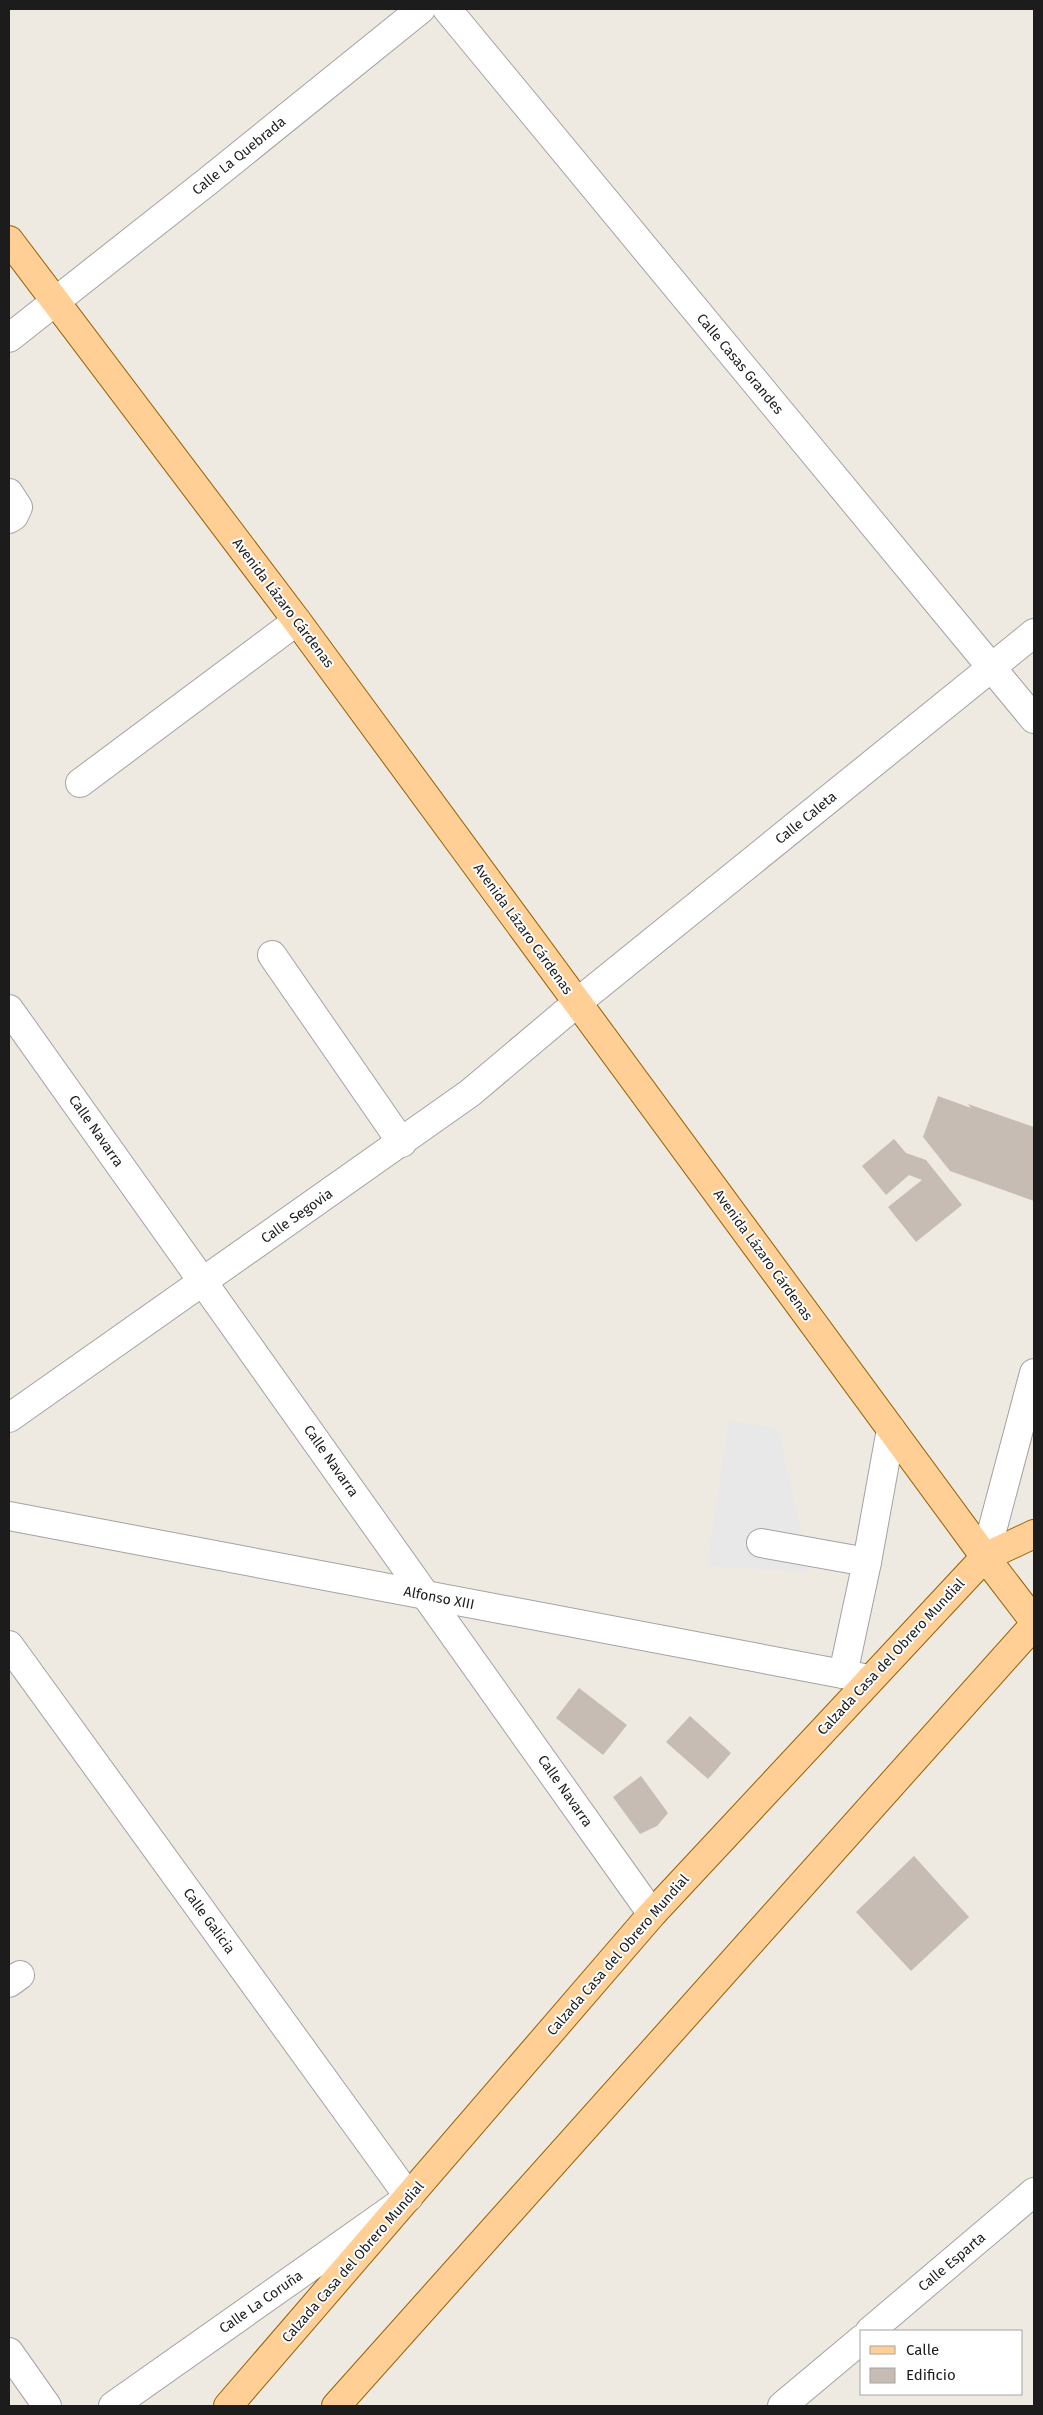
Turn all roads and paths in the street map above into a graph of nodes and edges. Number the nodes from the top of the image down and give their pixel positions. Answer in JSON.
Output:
{"nodes":[{"id":1,"x":421,"y":9,"type":"edge"},
{"id":2,"x":447,"y":9,"type":"edge"},
{"id":3,"x":9,"y":240,"type":"edge"},
{"id":4,"x":56,"y":302,"type":"junction"},
{"id":5,"x":9,"y":338,"type":"edge"},
{"id":6,"x":9,"y":493,"type":"edge"},
{"id":7,"x":9,"y":519,"type":"edge"},
{"id":8,"x":296,"y":621,"type":"junction"},
{"id":9,"x":1034,"y":633,"type":"edge"},
{"id":10,"x":991,"y":669,"type":"junction"},
{"id":11,"x":1034,"y":719,"type":"edge"},
{"id":12,"x":80,"y":783,"type":"dead end"},
{"id":13,"x":272,"y":955,"type":"dead end"},
{"id":14,"x":578,"y":1002,"type":"junction"},
{"id":15,"x":9,"y":1008,"type":"edge"},
{"id":16,"x":402,"y":1143,"type":"junction"},
{"id":17,"x":203,"y":1282,"type":"junction"},
{"id":18,"x":1034,"y":1372,"type":"edge"},
{"id":19,"x":9,"y":1418,"type":"edge"},
{"id":20,"x":891,"y":1429,"type":"junction"},
{"id":21,"x":9,"y":1516,"type":"edge"},
{"id":22,"x":1034,"y":1534,"type":"edge"},
{"id":23,"x":761,"y":1543,"type":"dead end"},
{"id":24,"x":985,"y":1557,"type":"junction"},
{"id":25,"x":867,"y":1562,"type":"junction"},
{"id":26,"x":426,"y":1595,"type":"junction"},
{"id":27,"x":1034,"y":1621,"type":"edge"},
{"id":28,"x":1034,"y":1625,"type":"edge"},
{"id":29,"x":9,"y":1646,"type":"edge"},
{"id":30,"x":843,"y":1674,"type":"junction"},
{"id":31,"x":869,"y":1679,"type":"junction"},
{"id":32,"x":652,"y":1914,"type":"junction"},
{"id":33,"x":1034,"y":2192,"type":"edge"},
{"id":34,"x":410,"y":2197,"type":"junction"},
{"id":35,"x":871,"y":2330,"type":"edge"},
{"id":36,"x":860,"y":2341,"type":"edge"},
{"id":37,"x":9,"y":2352,"type":"edge"},
{"id":38,"x":47,"y":2406,"type":"edge"},
{"id":39,"x":113,"y":2406,"type":"edge"},
{"id":40,"x":228,"y":2406,"type":"edge"},
{"id":41,"x":336,"y":2406,"type":"edge"},
{"id":42,"x":782,"y":2406,"type":"edge"}],
"edges":[{"from":1,"to":4,"type":"street","name":"Calle La Quebrada"},
{"from":2,"to":10,"type":"street","name":"Calle Casas Grandes"},
{"from":3,"to":4,"type":"main road","name":"Avenida Lázaro Cárdenas"},
{"from":4,"to":5,"type":"street","name":"Calle La Quebrada"},
{"from":4,"to":8,"type":"main road","name":"Avenida Lázaro Cárdenas"},
{"from":6,"to":7,"type":"street"},
{"from":8,"to":12,"type":"street"},
{"from":8,"to":14,"type":"main road","name":"Avenida Lázaro Cárdenas"},
{"from":9,"to":10,"type":"street","name":"Calle Caleta"},
{"from":10,"to":11,"type":"street","name":"Calle Casas Grandes"},
{"from":10,"to":14,"type":"street","name":"Calle Caleta"},
{"from":13,"to":16,"type":"street"},
{"from":14,"to":16,"type":"street","name":"Calle Segovia"},
{"from":14,"to":20,"type":"main road","name":"Avenida Lázaro Cárdenas"},
{"from":15,"to":17,"type":"street","name":"Calle Navarra"},
{"from":16,"to":17,"type":"street","name":"Calle Segovia"},
{"from":17,"to":19,"type":"street","name":"Calle Segovia"},
{"from":17,"to":26,"type":"street","name":"Calle Navarra"},
{"from":18,"to":24,"type":"street"},
{"from":20,"to":24,"type":"main road","name":"Avenida Lázaro Cárdenas"},
{"from":20,"to":25,"type":"street"},
{"from":21,"to":26,"type":"street","name":"Alfonso XIII"},
{"from":22,"to":24,"type":"main road","name":"Calzada Casa del Obrero Mundial"},
{"from":23,"to":25,"type":"street"},
{"from":24,"to":27,"type":"main road","name":"Avenida Lázaro Cárdenas"},
{"from":24,"to":31,"type":"main road","name":"Calzada Casa del Obrero Mundial"},
{"from":25,"to":30,"type":"street"},
{"from":26,"to":30,"type":"street","name":"Alfonso XIII"},
{"from":26,"to":32,"type":"street","name":"Calle Navarra"},
{"from":28,"to":41,"type":"main road"},
{"from":29,"to":34,"type":"street","name":"Calle Galicia"},
{"from":30,"to":31,"type":"street","name":"Alfonso XIII"},
{"from":31,"to":32,"type":"main road","name":"Calzada Casa del Obrero Mundial"},
{"from":32,"to":34,"type":"main road","name":"Calzada Casa del Obrero Mundial"},
{"from":33,"to":35,"type":"street","name":"Calle Esparta"},
{"from":34,"to":39,"type":"street","name":"Calle La Coruña"},
{"from":34,"to":40,"type":"main road","name":"Calzada Casa del Obrero Mundial"},
{"from":36,"to":42,"type":"street"},
{"from":37,"to":38,"type":"street"}]}
